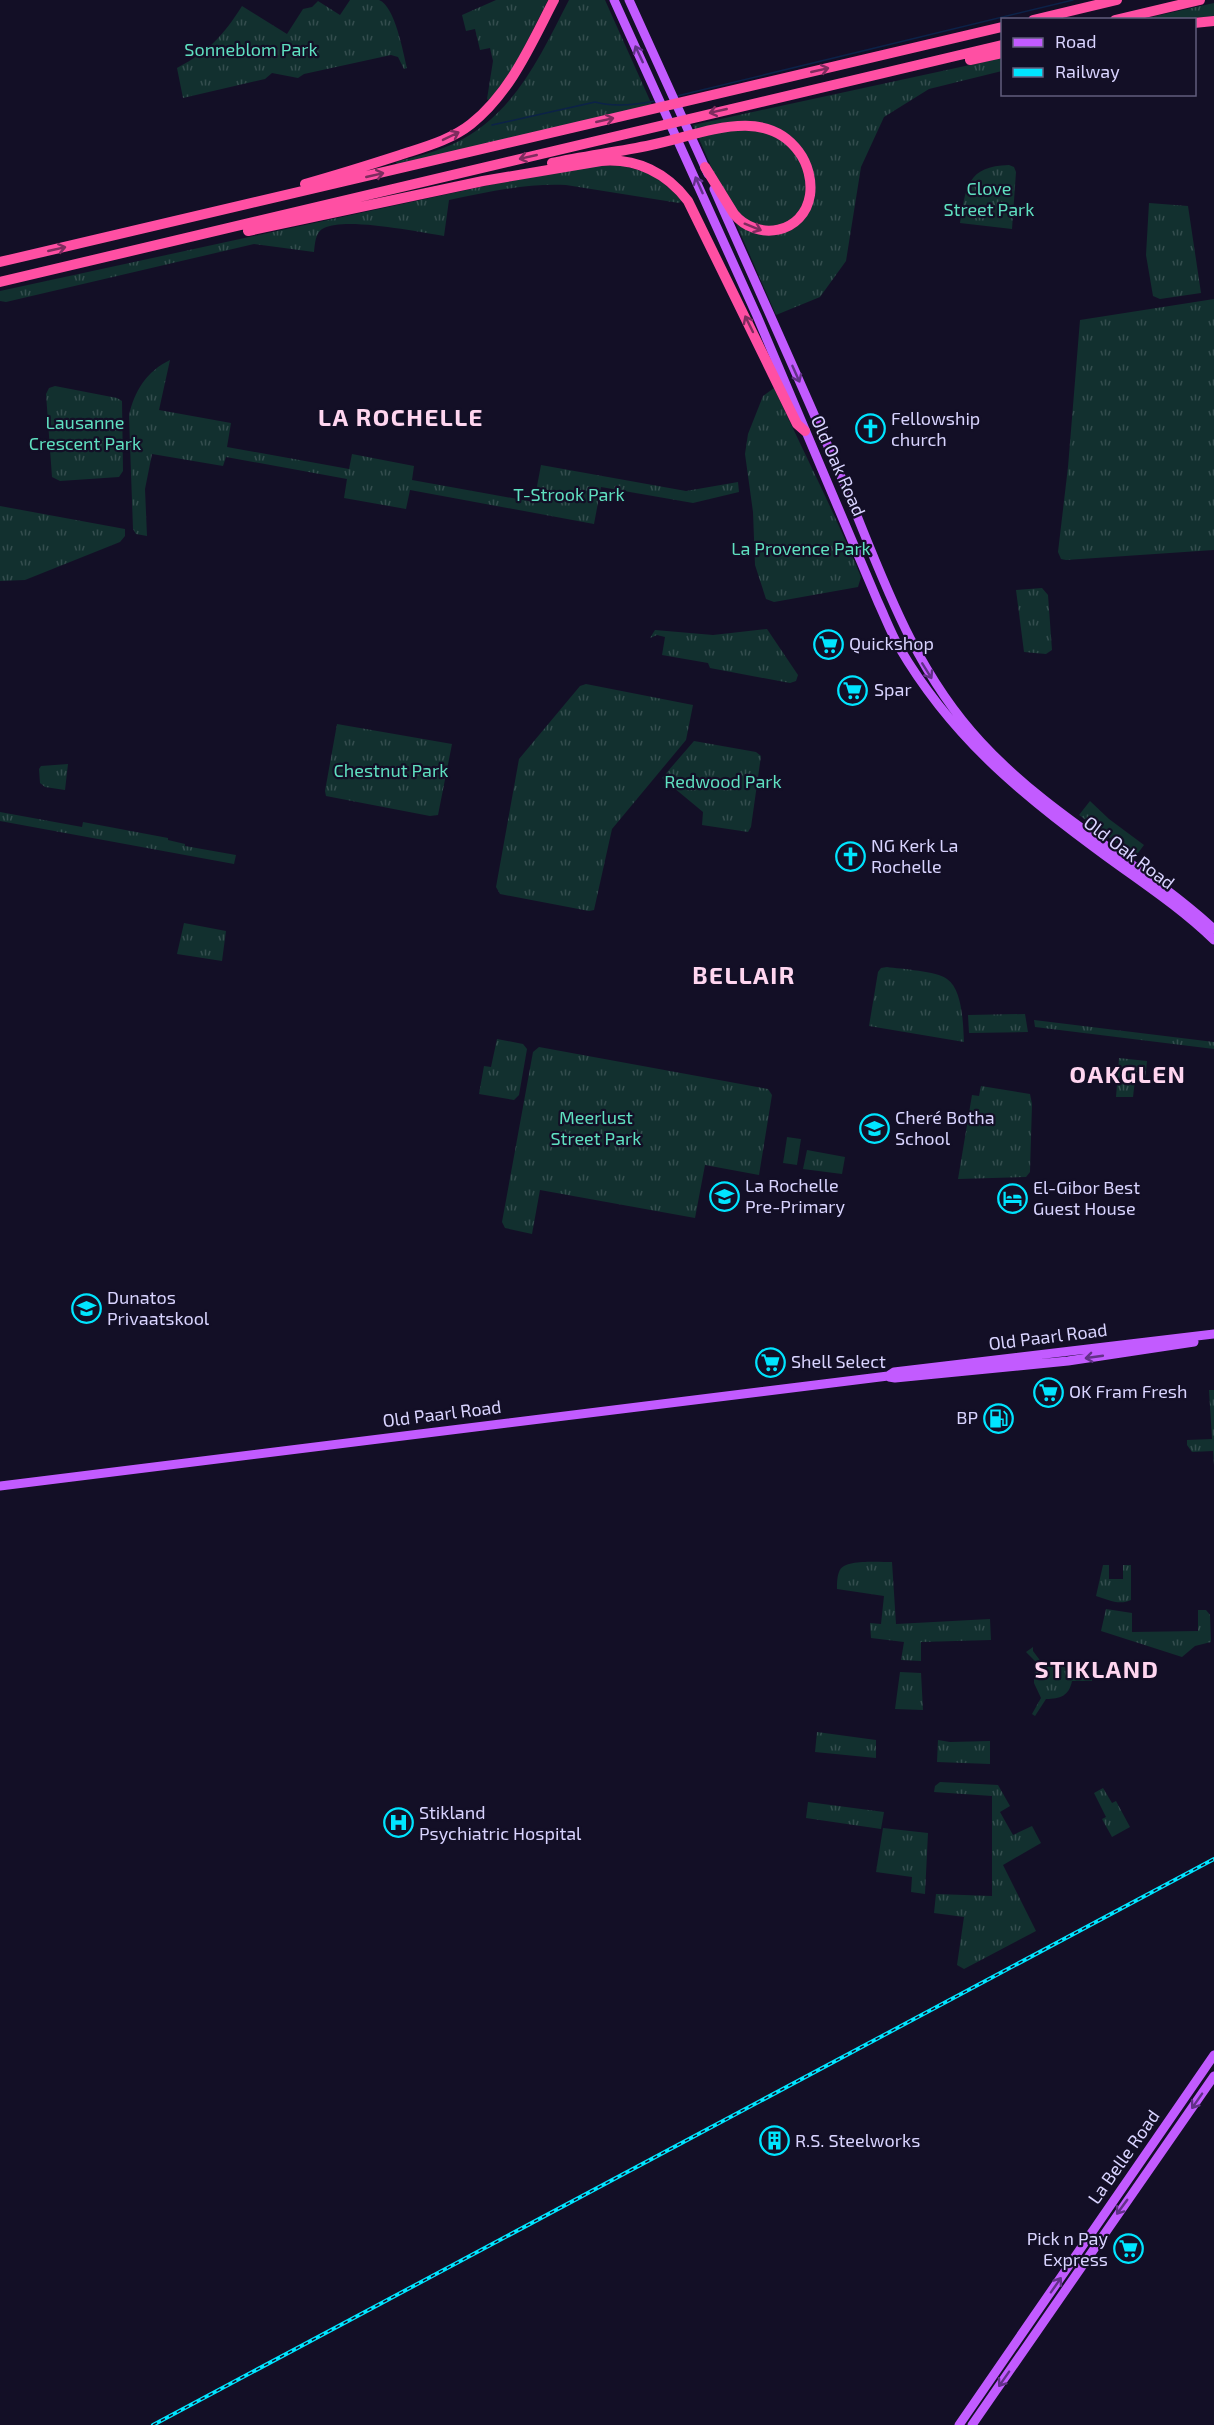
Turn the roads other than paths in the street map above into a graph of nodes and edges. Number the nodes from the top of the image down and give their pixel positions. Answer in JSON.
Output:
{"nodes":[{"id":1,"x":554,"y":0,"type":"edge"},
{"id":2,"x":614,"y":0,"type":"edge"},
{"id":3,"x":629,"y":0,"type":"edge"},
{"id":4,"x":1102,"y":0,"type":"edge"},
{"id":5,"x":1117,"y":0,"type":"edge"},
{"id":6,"x":1200,"y":0,"type":"edge"},
{"id":7,"x":1058,"y":14,"type":"junction"},
{"id":8,"x":1041,"y":18,"type":"edge"},
{"id":9,"x":1124,"y":18,"type":"edge"},
{"id":10,"x":1214,"y":21,"type":"edge"},
{"id":11,"x":1196,"y":23,"type":"edge"},
{"id":12,"x":1001,"y":27,"type":"edge"},
{"id":13,"x":1001,"y":45,"type":"edge"},
{"id":14,"x":1001,"y":53,"type":"edge"},
{"id":15,"x":775,"y":98,"type":"junction"},
{"id":16,"x":705,"y":166,"type":"junction"},
{"id":17,"x":483,"y":181,"type":"junction"},
{"id":18,"x":195,"y":217,"type":"junction"},
{"id":19,"x":111,"y":257,"type":"junction"},
{"id":20,"x":0,"y":262,"type":"edge"},
{"id":21,"x":0,"y":282,"type":"edge"},
{"id":22,"x":805,"y":431,"type":"junction"},
{"id":23,"x":1214,"y":929,"type":"edge"},
{"id":24,"x":1214,"y":940,"type":"edge"},
{"id":25,"x":1214,"y":1334,"type":"edge"},
{"id":26,"x":1214,"y":1340,"type":"edge"},
{"id":27,"x":888,"y":1376,"type":"junction"},
{"id":28,"x":0,"y":1486,"type":"edge"},
{"id":29,"x":1214,"y":2055,"type":"edge"},
{"id":30,"x":1214,"y":2076,"type":"edge"},
{"id":31,"x":959,"y":2425,"type":"edge"},
{"id":32,"x":972,"y":2425,"type":"edge"}],
"edges":[{"from":18,"to":1,"type":"highway","one_way":true},
{"from":22,"to":2,"type":"main road","name":"Old Oak Road","one_way":true},
{"from":3,"to":16,"type":"main road","name":"Old Oak Road"},
{"from":4,"to":7,"type":"highway"},
{"from":5,"to":7,"type":"highway"},
{"from":6,"to":9,"type":"highway"},
{"from":7,"to":8,"type":"highway"},
{"from":10,"to":11,"type":"highway"},
{"from":18,"to":12,"type":"highway","one_way":true},
{"from":13,"to":15,"type":"highway"},
{"from":14,"to":15,"type":"highway"},
{"from":15,"to":19,"type":"highway","one_way":true},
{"from":16,"to":17,"type":"highway","one_way":true},
{"from":16,"to":23,"type":"main road","name":"Old Oak Road","one_way":true},
{"from":17,"to":19,"type":"highway"},
{"from":22,"to":17,"type":"highway","one_way":true},
{"from":20,"to":18,"type":"highway","one_way":true},
{"from":19,"to":21,"type":"highway"},
{"from":22,"to":24,"type":"main road","name":"Old Oak Road"},
{"from":25,"to":27,"type":"main road","name":"Old Paarl Road"},
{"from":26,"to":27,"type":"main road","name":"Old Paarl Road","one_way":true},
{"from":27,"to":28,"type":"main road","name":"Old Paarl Road"},
{"from":31,"to":29,"type":"main road","name":"La Belle Road","one_way":true},
{"from":30,"to":32,"type":"main road","name":"La Belle Road","one_way":true}]}
